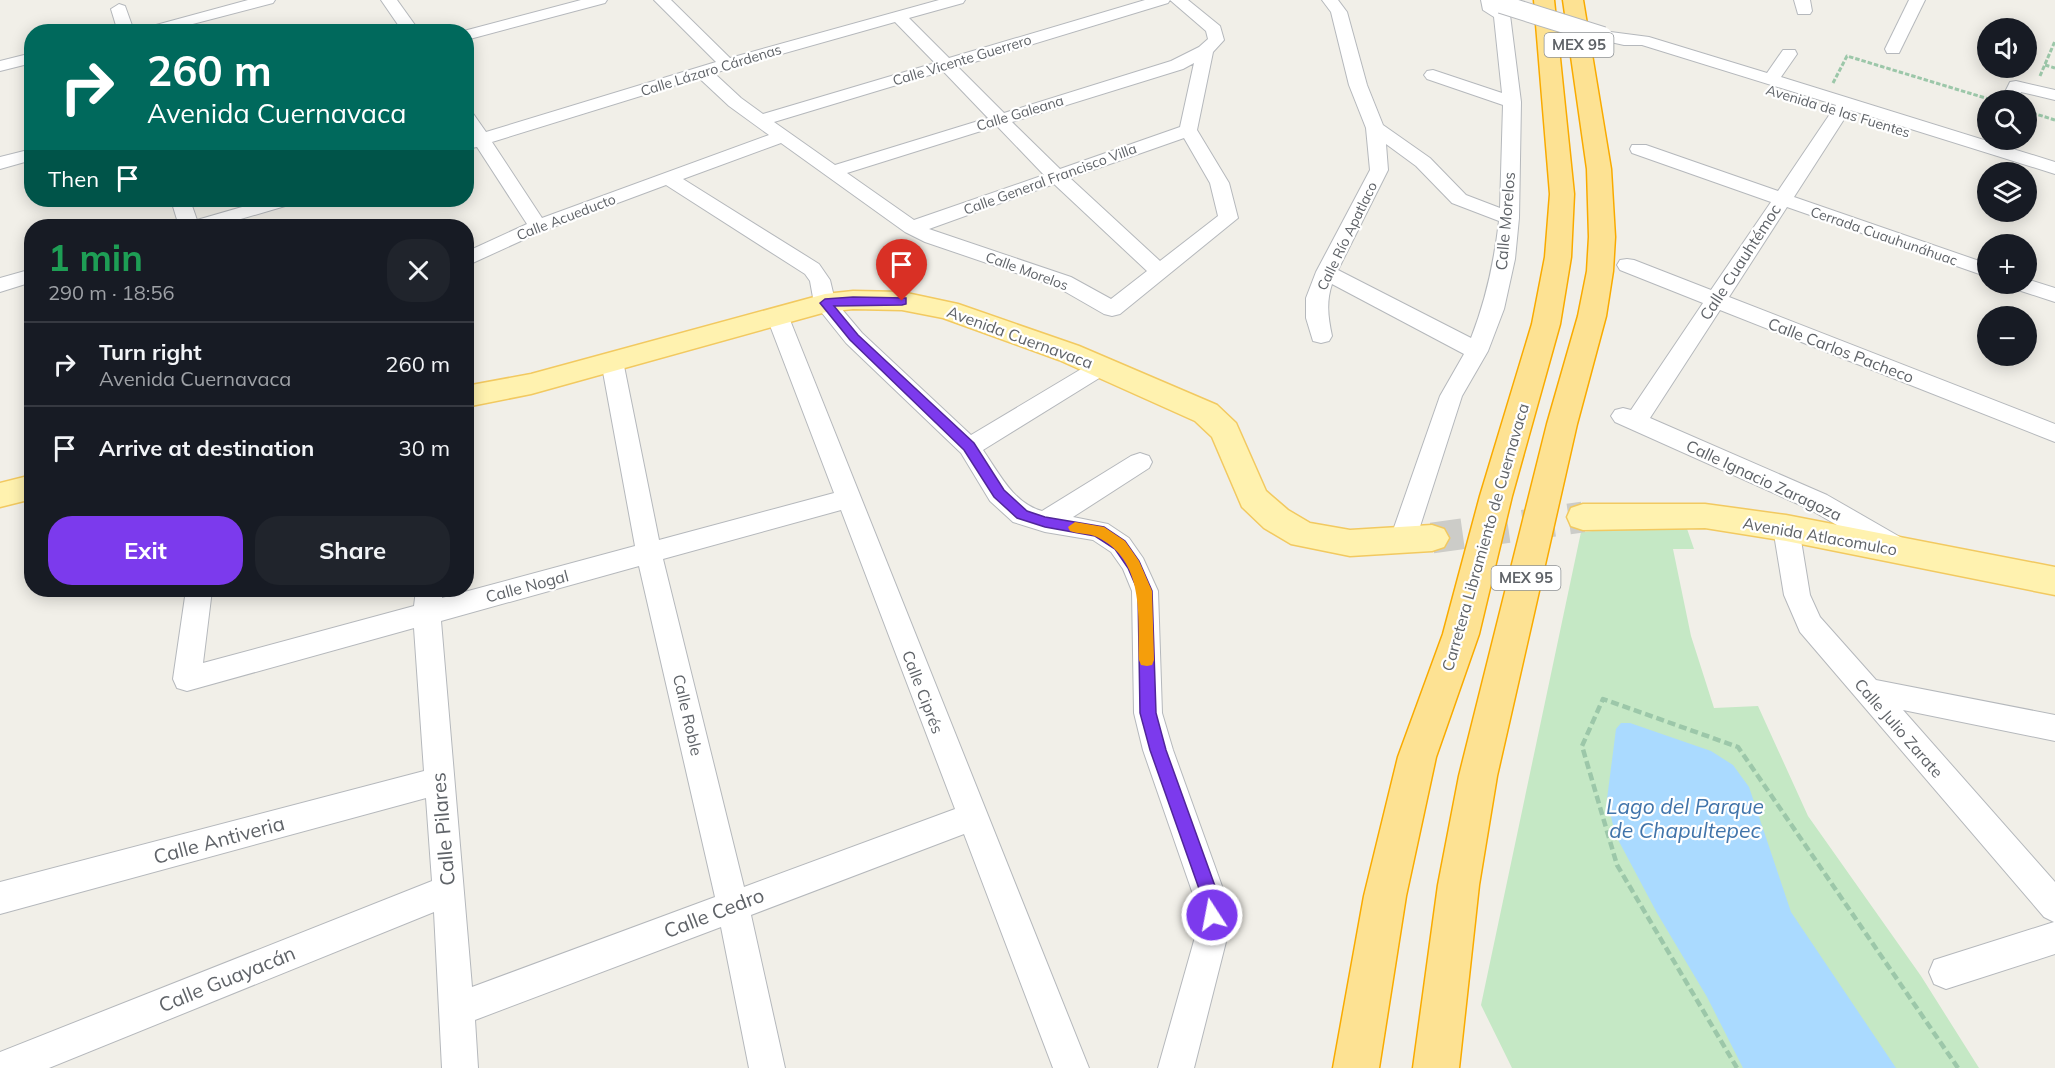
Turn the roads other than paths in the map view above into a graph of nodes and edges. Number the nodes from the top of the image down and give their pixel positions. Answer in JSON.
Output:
{"nodes":[{"id":1,"x":267,"y":0,"type":"edge"},
{"id":2,"x":389,"y":0,"type":"edge"},
{"id":3,"x":599,"y":0,"type":"edge"},
{"id":4,"x":662,"y":0,"type":"edge"},
{"id":5,"x":957,"y":0,"type":"edge"},
{"id":6,"x":1162,"y":0,"type":"edge"},
{"id":7,"x":1178,"y":0,"type":"edge"},
{"id":8,"x":1330,"y":0,"type":"edge"},
{"id":9,"x":1544,"y":0,"type":"edge"},
{"id":10,"x":1573,"y":0,"type":"edge"},
{"id":11,"x":1917,"y":0,"type":"edge"},
{"id":12,"x":1493,"y":1,"type":"edge"},
{"id":13,"x":119,"y":9,"type":"dead end"},
{"id":14,"x":898,"y":16,"type":"junction"},
{"id":15,"x":1621,"y":20,"type":"dead end"},
{"id":16,"x":124,"y":24,"type":"edge"},
{"id":17,"x":172,"y":24,"type":"edge"},
{"id":18,"x":406,"y":24,"type":"edge"},
{"id":19,"x":474,"y":33,"type":"edge"},
{"id":20,"x":1613,"y":38,"type":"junction"},
{"id":21,"x":1893,"y":49,"type":"dead end"},
{"id":22,"x":1205,"y":51,"type":"junction"},
{"id":23,"x":1789,"y":54,"type":"dead end"},
{"id":24,"x":24,"y":60,"type":"edge"},
{"id":25,"x":727,"y":64,"type":"junction"},
{"id":26,"x":946,"y":64,"type":"junction"},
{"id":27,"x":0,"y":66,"type":"edge"},
{"id":28,"x":703,"y":72,"type":"junction"},
{"id":29,"x":1433,"y":75,"type":"dead end"},
{"id":30,"x":1771,"y":80,"type":"junction"},
{"id":31,"x":2037,"y":91,"type":"edge"},
{"id":32,"x":2055,"y":95,"type":"edge"},
{"id":33,"x":1512,"y":102,"type":"junction"},
{"id":34,"x":1843,"y":107,"type":"junction"},
{"id":35,"x":761,"y":120,"type":"junction"},
{"id":36,"x":1000,"y":120,"type":"junction"},
{"id":37,"x":1374,"y":128,"type":"junction"},
{"id":38,"x":1188,"y":130,"type":"junction"},
{"id":39,"x":783,"y":135,"type":"junction"},
{"id":40,"x":474,"y":141,"type":"edge"},
{"id":41,"x":1639,"y":149,"type":"dead end"},
{"id":42,"x":24,"y":156,"type":"edge"},
{"id":43,"x":0,"y":163,"type":"edge"},
{"id":44,"x":2055,"y":168,"type":"edge"},
{"id":45,"x":834,"y":171,"type":"junction"},
{"id":46,"x":1057,"y":177,"type":"junction"},
{"id":47,"x":2055,"y":178,"type":"edge"},
{"id":48,"x":669,"y":179,"type":"junction"},
{"id":49,"x":1781,"y":200,"type":"junction"},
{"id":50,"x":261,"y":207,"type":"edge"},
{"id":51,"x":1509,"y":218,"type":"junction"},
{"id":52,"x":220,"y":219,"type":"edge"},
{"id":53,"x":538,"y":226,"type":"junction"},
{"id":54,"x":912,"y":228,"type":"junction"},
{"id":55,"x":474,"y":257,"type":"edge"},
{"id":56,"x":1627,"y":265,"type":"dead end"},
{"id":57,"x":1977,"y":268,"type":"edge"},
{"id":58,"x":1160,"y":272,"type":"junction"},
{"id":59,"x":1326,"y":272,"type":"junction"},
{"id":60,"x":24,"y":278,"type":"edge"},
{"id":61,"x":0,"y":285,"type":"edge"},
{"id":62,"x":2037,"y":289,"type":"edge"},
{"id":63,"x":2055,"y":295,"type":"edge"},
{"id":64,"x":1716,"y":300,"type":"junction"},
{"id":65,"x":825,"y":303,"type":"junction"},
{"id":66,"x":777,"y":315,"type":"junction"},
{"id":67,"x":1322,"y":336,"type":"dead end"},
{"id":68,"x":1477,"y":351,"type":"junction"},
{"id":69,"x":612,"y":361,"type":"junction"},
{"id":70,"x":1101,"y":367,"type":"junction"},
{"id":71,"x":474,"y":395,"type":"edge"},
{"id":72,"x":1629,"y":419,"type":"joint"},
{"id":73,"x":2055,"y":433,"type":"edge"},
{"id":74,"x":969,"y":447,"type":"junction"},
{"id":75,"x":1140,"y":462,"type":"dead end"},
{"id":76,"x":24,"y":489,"type":"edge"},
{"id":77,"x":0,"y":495,"type":"edge"},
{"id":78,"x":850,"y":498,"type":"junction"},
{"id":79,"x":1583,"y":517,"type":"tunnel mouth"},
{"id":80,"x":1045,"y":522,"type":"junction"},
{"id":81,"x":1786,"y":528,"type":"junction"},
{"id":82,"x":1417,"y":538,"type":"joint"},
{"id":83,"x":1901,"y":550,"type":"junction"},
{"id":84,"x":650,"y":553,"type":"junction"},
{"id":85,"x":2055,"y":581,"type":"edge"},
{"id":86,"x":474,"y":591,"type":"edge"},
{"id":87,"x":198,"y":597,"type":"edge"},
{"id":88,"x":446,"y":597,"type":"edge"},
{"id":89,"x":428,"y":601,"type":"edge"},
{"id":90,"x":1866,"y":690,"type":"junction"},
{"id":91,"x":2055,"y":728,"type":"edge"},
{"id":92,"x":438,"y":781,"type":"junction"},
{"id":93,"x":971,"y":817,"type":"junction"},
{"id":94,"x":449,"y":890,"type":"junction"},
{"id":95,"x":0,"y":898,"type":"edge"},
{"id":96,"x":2053,"y":902,"type":"edge"},
{"id":97,"x":734,"y":906,"type":"junction"},
{"id":98,"x":2055,"y":938,"type":"edge"},
{"id":99,"x":1946,"y":972,"type":"dead end"},
{"id":100,"x":457,"y":1010,"type":"junction"},
{"id":101,"x":5,"y":1068,"type":"edge"},
{"id":102,"x":460,"y":1068,"type":"edge"},
{"id":103,"x":767,"y":1068,"type":"edge"},
{"id":104,"x":1071,"y":1068,"type":"edge"},
{"id":105,"x":1176,"y":1068,"type":"edge"},
{"id":106,"x":1356,"y":1068,"type":"edge"},
{"id":107,"x":1436,"y":1068,"type":"edge"}],
"edges":[{"from":1,"to":17,"type":"street"},
{"from":2,"to":18,"type":"street"},
{"from":3,"to":19,"type":"street"},
{"from":4,"to":25,"type":"street"},
{"from":5,"to":14,"type":"street","name":"Calle Lázaro Cárdenas"},
{"from":6,"to":26,"type":"street","name":"Calle Vicente Guerrero"},
{"from":7,"to":22,"type":"street"},
{"from":8,"to":37,"type":"street","name":"Calle Río Apatlaco"},
{"from":9,"to":106,"type":"highway","name":"Carretera Libramiento de Cuernavaca","number":"MEX 95"},
{"from":10,"to":107,"type":"highway","number":"MEX 95"},
{"from":11,"to":21,"type":"street"},
{"from":12,"to":20,"type":"street","bridge":true},
{"from":12,"to":33,"type":"street","name":"Calle Morelos"},
{"from":13,"to":16,"type":"street"},
{"from":14,"to":25,"type":"street","name":"Calle Lázaro Cárdenas"},
{"from":14,"to":26,"type":"street"},
{"from":15,"to":20,"type":"street"},
{"from":20,"to":30,"type":"street","name":"Avenida de las Fuentes"},
{"from":20,"to":34,"type":"street","name":"Avenida de las Fuentes"},
{"from":22,"to":36,"type":"street","name":"Calle Galeana"},
{"from":22,"to":38,"type":"street"},
{"from":23,"to":30,"type":"street"},
{"from":24,"to":27,"type":"street"},
{"from":25,"to":28,"type":"street","name":"Calle Lázaro Cárdenas"},
{"from":26,"to":35,"type":"street","name":"Calle Vicente Guerrero"},
{"from":26,"to":36,"type":"street"},
{"from":28,"to":35,"type":"street","name":"Calle Morelos"},
{"from":28,"to":40,"type":"street","name":"Calle Lázaro Cárdenas"},
{"from":29,"to":33,"type":"street"},
{"from":30,"to":34,"type":"street","name":"Avenida de las Fuentes"},
{"from":31,"to":32,"type":"street"},
{"from":33,"to":51,"type":"street","name":"Calle Morelos"},
{"from":34,"to":44,"type":"street","name":"Avenida de las Fuentes"},
{"from":34,"to":47,"type":"street","name":"Avenida de las Fuentes"},
{"from":34,"to":49,"type":"street","name":"Calle Cuauhtémoc"},
{"from":35,"to":39,"type":"street","name":"Calle Morelos"},
{"from":36,"to":45,"type":"street","name":"Calle Galeana"},
{"from":36,"to":46,"type":"street"},
{"from":37,"to":51,"type":"street"},
{"from":37,"to":59,"type":"street","name":"Calle Río Apatlaco"},
{"from":38,"to":46,"type":"street","name":"Calle General Francisco Villa"},
{"from":38,"to":58,"type":"street","name":"Calle Morelos"},
{"from":39,"to":45,"type":"street","name":"Calle Morelos"},
{"from":39,"to":48,"type":"street","name":"Calle Acueducto"},
{"from":40,"to":53,"type":"street"},
{"from":41,"to":49,"type":"street","name":"Cerrada Cuauhunáhuac"},
{"from":42,"to":43,"type":"street"},
{"from":45,"to":54,"type":"street","name":"Calle Morelos"},
{"from":46,"to":54,"type":"street","name":"Calle General Francisco Villa"},
{"from":46,"to":58,"type":"street"},
{"from":48,"to":53,"type":"street","name":"Calle Acueducto"},
{"from":48,"to":65,"type":"street"},
{"from":49,"to":57,"type":"street","name":"Cerrada Cuauhunáhuac"},
{"from":49,"to":64,"type":"street","name":"Calle Cuauhtémoc"},
{"from":50,"to":52,"type":"street"},
{"from":51,"to":68,"type":"street","name":"Calle Morelos"},
{"from":53,"to":55,"type":"street","name":"Calle Acueducto"},
{"from":54,"to":58,"type":"street","name":"Calle Morelos"},
{"from":56,"to":64,"type":"street","name":"Calle Carlos Pacheco"},
{"from":59,"to":67,"type":"street","name":"Calle Río Apatlaco"},
{"from":59,"to":68,"type":"street"},
{"from":60,"to":61,"type":"street"},
{"from":62,"to":63,"type":"street"},
{"from":64,"to":72,"type":"street","name":"Calle Cuauhtémoc"},
{"from":64,"to":73,"type":"street","name":"Calle Carlos Pacheco"},
{"from":65,"to":66,"type":"main road","name":"Avenida Cuernavaca"},
{"from":65,"to":70,"type":"main road","name":"Avenida Cuernavaca"},
{"from":65,"to":74,"type":"street"},
{"from":66,"to":69,"type":"main road","name":"Avenida Cuernavaca"},
{"from":66,"to":78,"type":"street","name":"Calle Ciprés"},
{"from":68,"to":82,"type":"street","name":"Calle Morelos"},
{"from":69,"to":71,"type":"main road","name":"Avenida Cuernavaca"},
{"from":69,"to":84,"type":"street","name":"Calle Roble"},
{"from":70,"to":74,"type":"street"},
{"from":70,"to":82,"type":"main road","name":"Avenida Cuernavaca"},
{"from":72,"to":83,"type":"street","name":"Calle Ignacio Zaragoza"},
{"from":74,"to":80,"type":"street"},
{"from":75,"to":80,"type":"street"},
{"from":76,"to":77,"type":"main road"},
{"from":78,"to":84,"type":"street","name":"Calle Nogal"},
{"from":78,"to":93,"type":"street","name":"Calle Ciprés"},
{"from":79,"to":81,"type":"main road","name":"Avenida Atlacomulco"},
{"from":80,"to":105,"type":"street"},
{"from":81,"to":83,"type":"main road","name":"Avenida Atlacomulco"},
{"from":81,"to":90,"type":"street","name":"Calle Julio Zarate"},
{"from":83,"to":85,"type":"main road","name":"Avenida Atlacomulco"},
{"from":84,"to":86,"type":"street","name":"Calle Nogal"},
{"from":84,"to":97,"type":"street","name":"Calle Roble"},
{"from":87,"to":89,"type":"street","name":"Calle Nogal"},
{"from":88,"to":89,"type":"street","name":"Calle Nogal"},
{"from":89,"to":92,"type":"street","name":"Calle Pilares"},
{"from":90,"to":91,"type":"street"},
{"from":90,"to":96,"type":"street","name":"Calle Julio Zarate"},
{"from":92,"to":94,"type":"street","name":"Calle Pilares"},
{"from":92,"to":95,"type":"street","name":"Calle Antiveria"},
{"from":93,"to":97,"type":"street","name":"Calle Cedro"},
{"from":93,"to":104,"type":"street","name":"Calle Ciprés"},
{"from":94,"to":100,"type":"street","name":"Calle Pilares"},
{"from":94,"to":101,"type":"street","name":"Calle Guayacán"},
{"from":97,"to":100,"type":"street","name":"Calle Cedro"},
{"from":97,"to":103,"type":"street","name":"Calle Roble"},
{"from":98,"to":99,"type":"street"},
{"from":100,"to":102,"type":"street","name":"Calle Pilares"}]}
